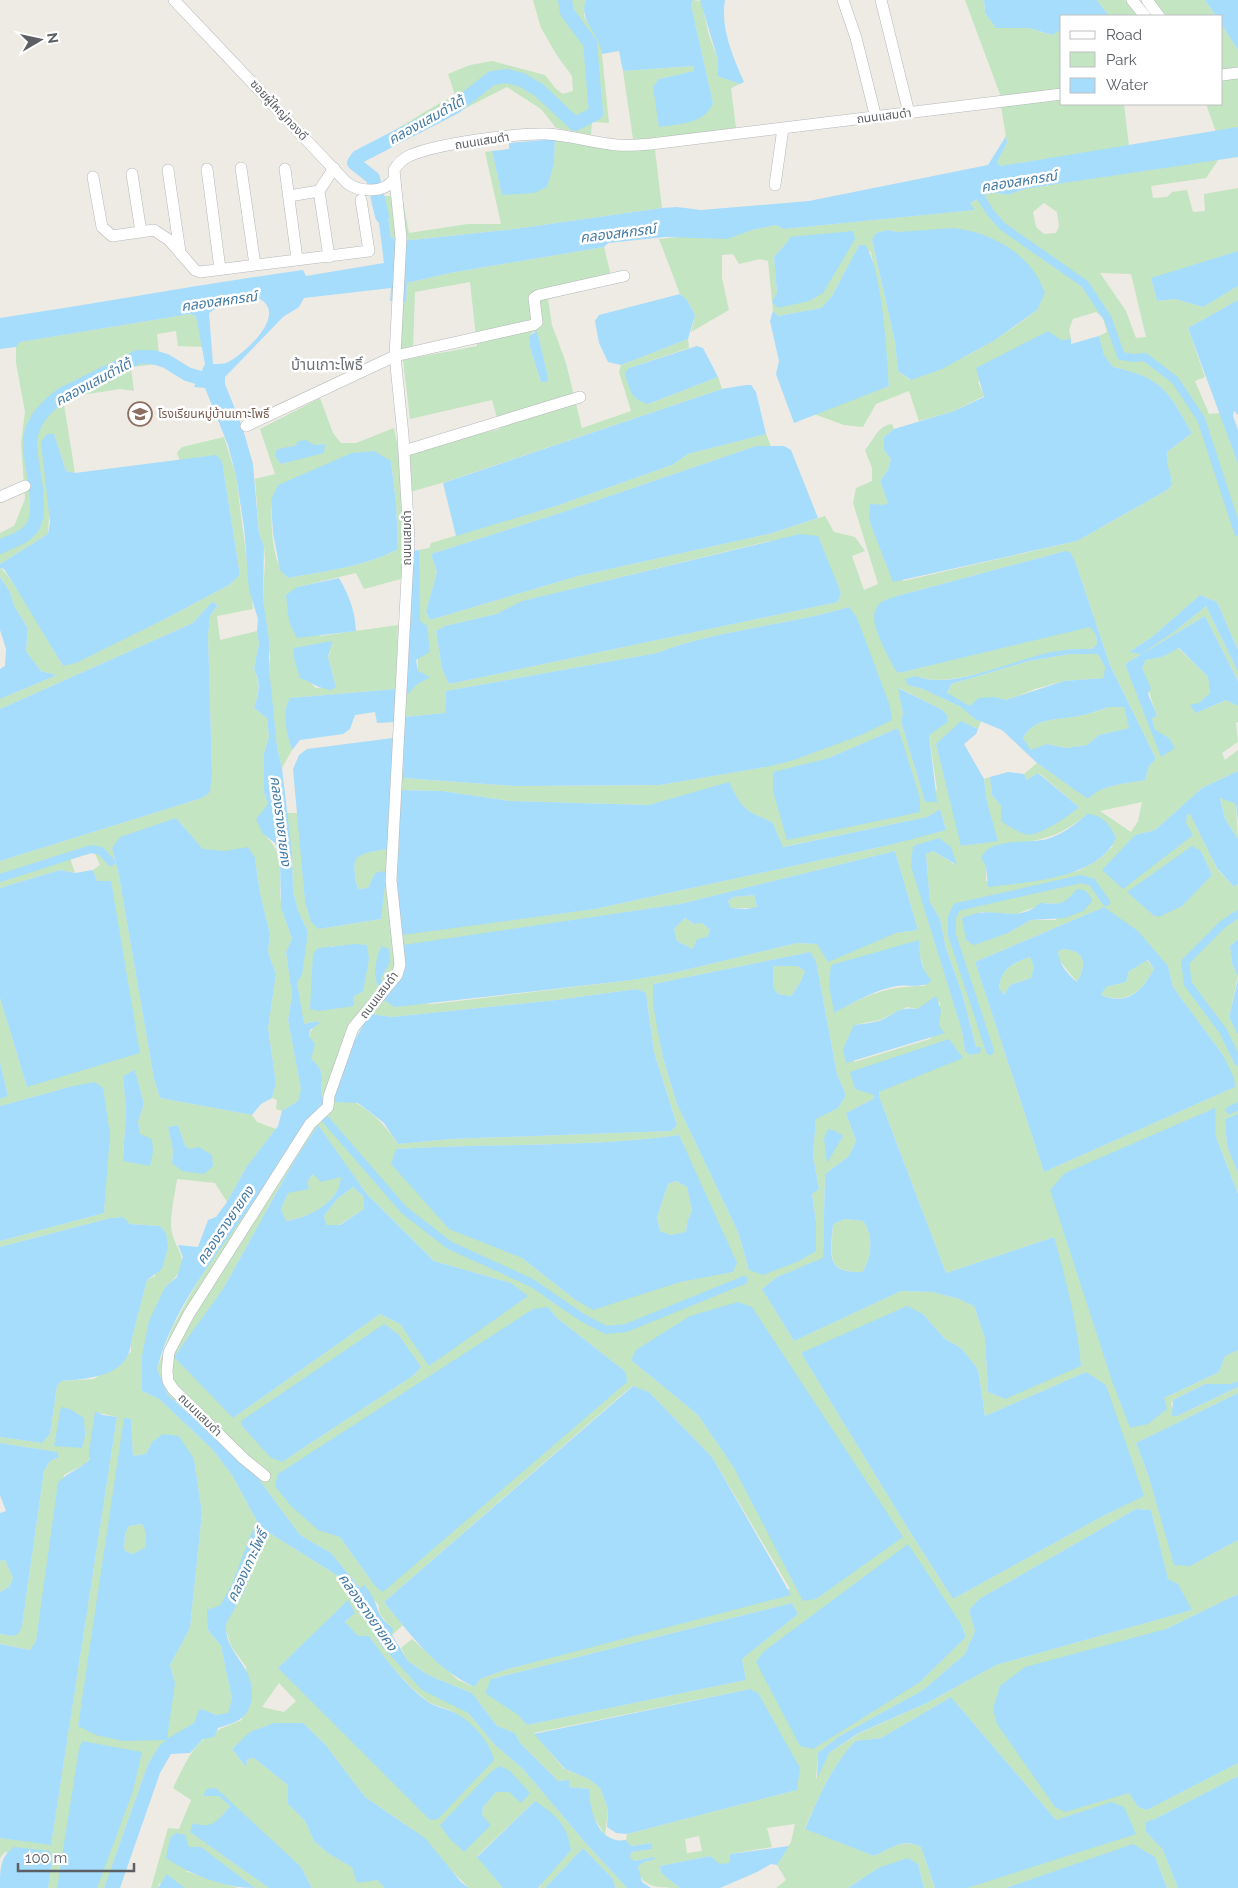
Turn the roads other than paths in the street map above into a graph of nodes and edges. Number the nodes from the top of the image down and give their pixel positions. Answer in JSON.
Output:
{"nodes":[{"id":1,"x":174,"y":0,"type":"edge"},
{"id":2,"x":843,"y":0,"type":"edge"},
{"id":3,"x":881,"y":0,"type":"edge"},
{"id":4,"x":1132,"y":0,"type":"edge"},
{"id":5,"x":1147,"y":0,"type":"edge"},
{"id":6,"x":1144,"y":15,"type":"edge"},
{"id":7,"x":1158,"y":15,"type":"edge"},
{"id":8,"x":1238,"y":73,"type":"edge"},
{"id":9,"x":1223,"y":75,"type":"edge"},
{"id":10,"x":1060,"y":94,"type":"edge"},
{"id":11,"x":909,"y":113,"type":"junction"},
{"id":12,"x":876,"y":118,"type":"junction"},
{"id":13,"x":783,"y":128,"type":"junction"},
{"id":14,"x":241,"y":168,"type":"dead end"},
{"id":15,"x":334,"y":168,"type":"junction"},
{"id":16,"x":207,"y":169,"type":"dead end"},
{"id":17,"x":285,"y":169,"type":"dead end"},
{"id":18,"x":168,"y":170,"type":"dead end"},
{"id":19,"x":132,"y":174,"type":"dead end"},
{"id":20,"x":93,"y":177,"type":"dead end"},
{"id":21,"x":392,"y":182,"type":"junction"},
{"id":22,"x":775,"y":185,"type":"dead end"},
{"id":23,"x":319,"y":191,"type":"junction"},
{"id":24,"x":289,"y":196,"type":"junction"},
{"id":25,"x":361,"y":200,"type":"dead end"},
{"id":26,"x":141,"y":232,"type":"junction"},
{"id":27,"x":180,"y":252,"type":"junction"},
{"id":28,"x":329,"y":256,"type":"junction"},
{"id":29,"x":297,"y":259,"type":"junction"},
{"id":30,"x":255,"y":265,"type":"junction"},
{"id":31,"x":220,"y":269,"type":"junction"},
{"id":32,"x":624,"y":276,"type":"dead end"},
{"id":33,"x":395,"y":356,"type":"junction"},
{"id":34,"x":580,"y":397,"type":"dead end"},
{"id":35,"x":250,"y":424,"type":"dead end"},
{"id":36,"x":404,"y":451,"type":"junction"},
{"id":37,"x":25,"y":486,"type":"dead end"},
{"id":38,"x":0,"y":497,"type":"edge"},
{"id":39,"x":265,"y":1476,"type":"dead end"}],
"edges":[{"from":1,"to":15,"type":"street","name":"ซอยผู้ใหญ่ทองดี"},
{"from":2,"to":12,"type":"street"},
{"from":3,"to":11,"type":"street"},
{"from":4,"to":6,"type":"street"},
{"from":5,"to":7,"type":"street"},
{"from":8,"to":9,"type":"street"},
{"from":10,"to":11,"type":"street","name":"ถนนแสมดำ"},
{"from":11,"to":12,"type":"street","name":"ถนนแสมดำ"},
{"from":12,"to":13,"type":"street","name":"ถนนแสมดำ"},
{"from":13,"to":21,"type":"street","name":"ถนนแสมดำ"},
{"from":13,"to":22,"type":"street"},
{"from":14,"to":30,"type":"street"},
{"from":15,"to":21,"type":"street","name":"ซอยผู้ใหญ่ทองดี"},
{"from":15,"to":23,"type":"street"},
{"from":16,"to":31,"type":"street"},
{"from":17,"to":24,"type":"street"},
{"from":18,"to":27,"type":"street"},
{"from":19,"to":26,"type":"street"},
{"from":20,"to":26,"type":"street"},
{"from":21,"to":33,"type":"street","name":"ถนนแสมดำ"},
{"from":23,"to":24,"type":"street"},
{"from":23,"to":28,"type":"street"},
{"from":24,"to":29,"type":"street"},
{"from":25,"to":28,"type":"street"},
{"from":26,"to":27,"type":"street"},
{"from":27,"to":31,"type":"street"},
{"from":28,"to":29,"type":"street"},
{"from":29,"to":30,"type":"street"},
{"from":30,"to":31,"type":"street"},
{"from":32,"to":33,"type":"street"},
{"from":33,"to":35,"type":"street"},
{"from":33,"to":36,"type":"street","name":"ถนนแสมดำ"},
{"from":34,"to":36,"type":"street"},
{"from":36,"to":39,"type":"street","name":"ถนนแสมดำ"},
{"from":37,"to":38,"type":"street"}]}
